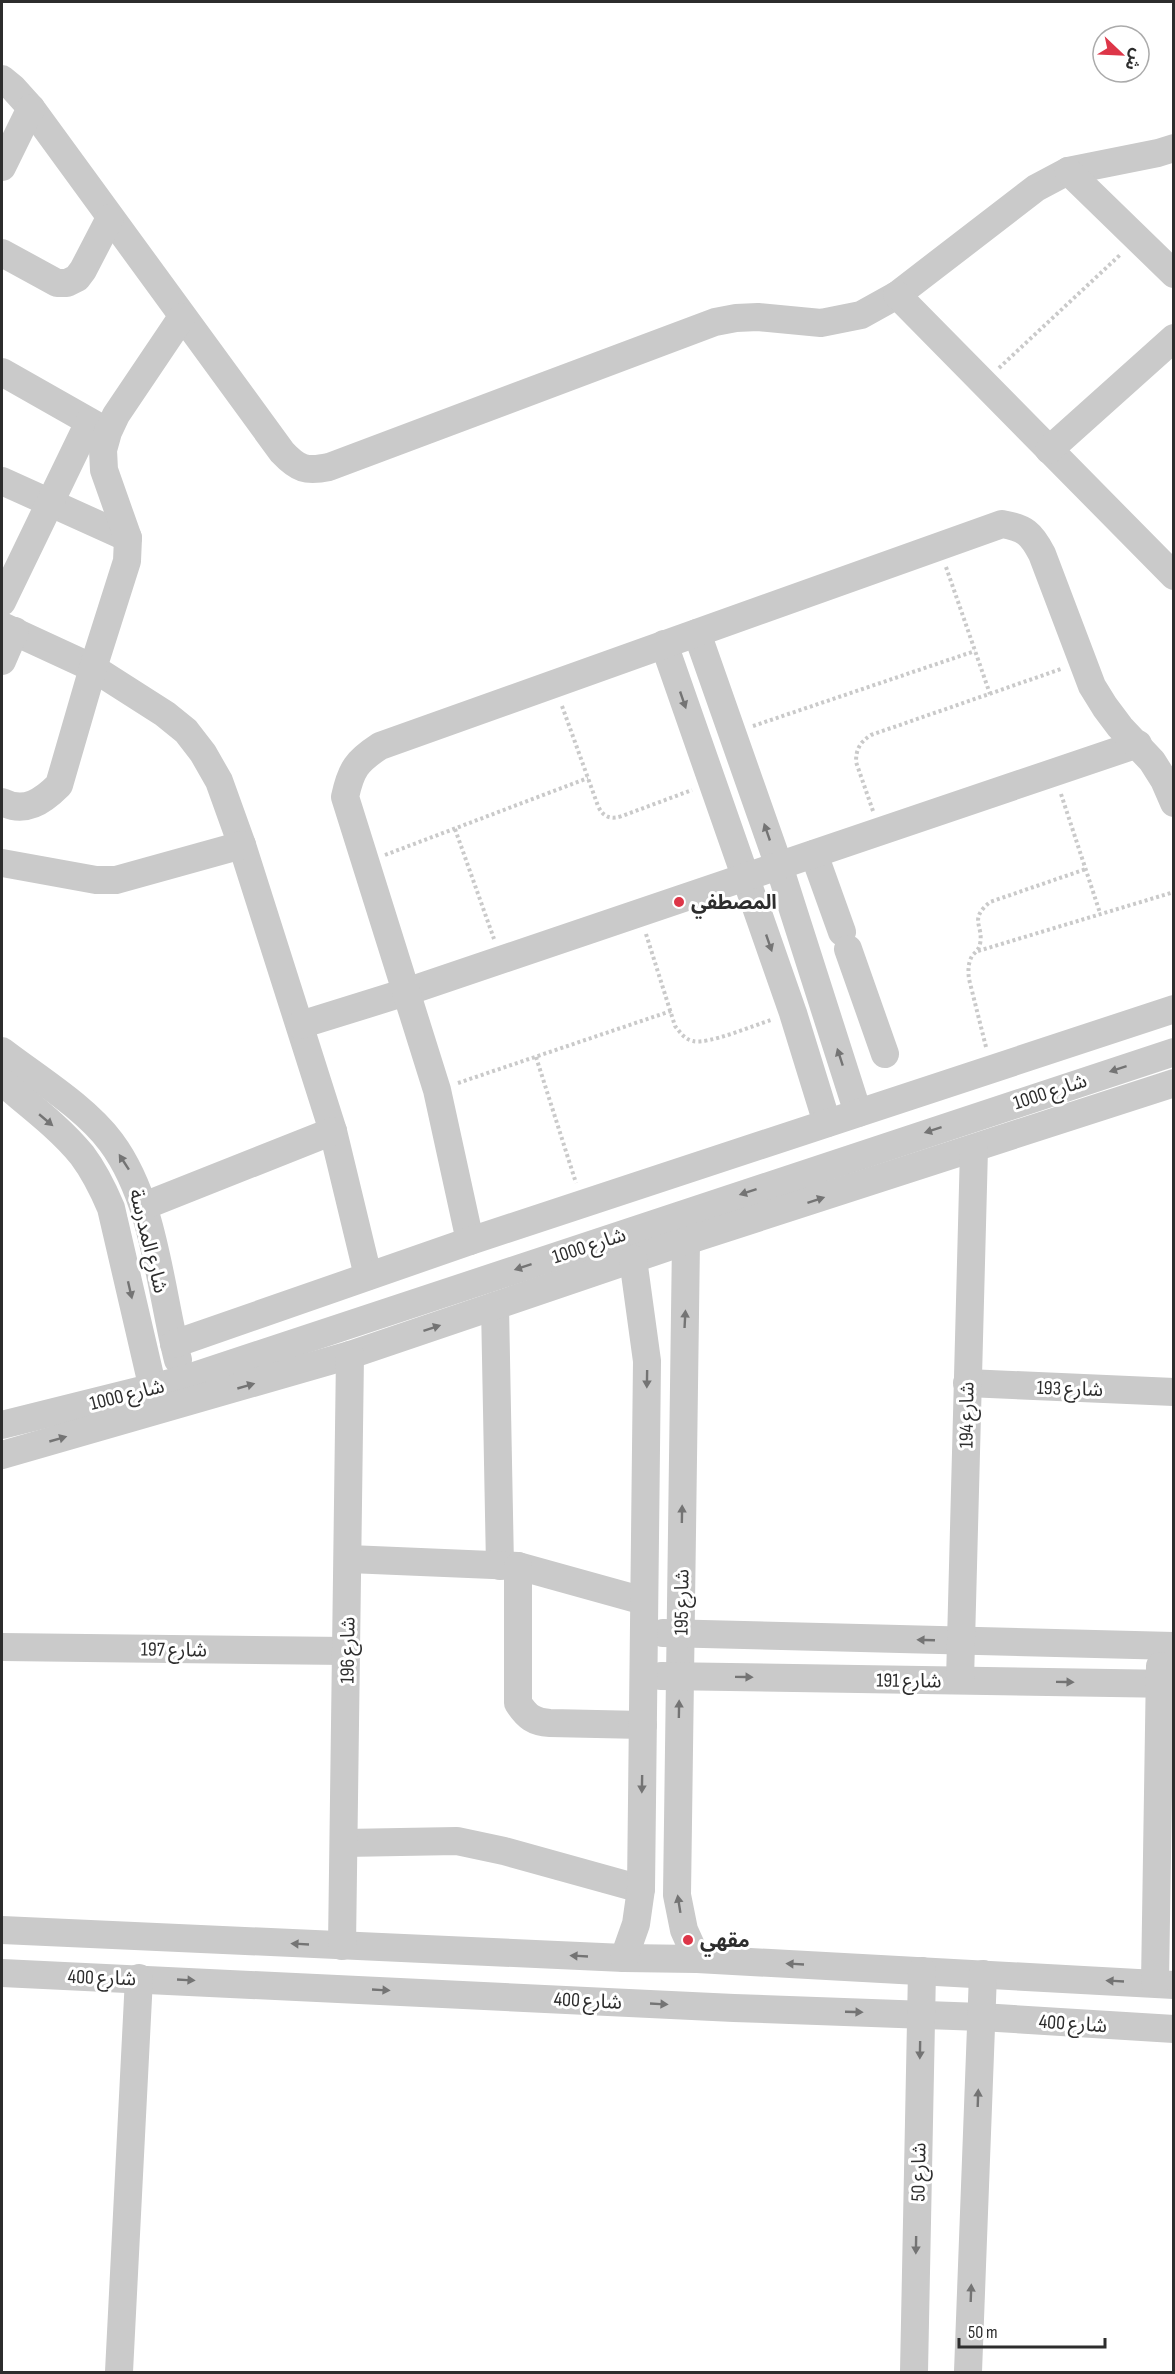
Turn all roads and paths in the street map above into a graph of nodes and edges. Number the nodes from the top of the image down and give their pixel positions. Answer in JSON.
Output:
{"nodes":[{"id":1,"x":2,"y":79,"type":"edge"},
{"id":2,"x":31,"y":108,"type":"junction"},
{"id":3,"x":1173,"y":148,"type":"edge"},
{"id":4,"x":2,"y":167,"type":"edge"},
{"id":5,"x":1068,"y":171,"type":"junction"},
{"id":6,"x":110,"y":218,"type":"junction"},
{"id":7,"x":1138,"y":239,"type":"junction"},
{"id":8,"x":2,"y":253,"type":"edge"},
{"id":9,"x":1173,"y":274,"type":"edge"},
{"id":10,"x":897,"y":295,"type":"junction"},
{"id":11,"x":182,"y":317,"type":"junction"},
{"id":12,"x":1173,"y":338,"type":"edge"},
{"id":13,"x":2,"y":372,"type":"edge"},
{"id":14,"x":983,"y":382,"type":"junction"},
{"id":15,"x":98,"y":427,"type":"junction"},
{"id":16,"x":1049,"y":450,"type":"junction"},
{"id":17,"x":2,"y":481,"type":"edge"},
{"id":18,"x":49,"y":503,"type":"junction"},
{"id":19,"x":128,"y":538,"type":"junction"},
{"id":20,"x":938,"y":546,"type":"junction"},
{"id":21,"x":1173,"y":576,"type":"edge"},
{"id":22,"x":2,"y":602,"type":"edge"},
{"id":23,"x":8,"y":628,"type":"edge"},
{"id":24,"x":697,"y":633,"type":"junction"},
{"id":25,"x":664,"y":644,"type":"junction"},
{"id":26,"x":975,"y":651,"type":"junction"},
{"id":27,"x":2,"y":661,"type":"edge"},
{"id":28,"x":1083,"y":662,"type":"junction"},
{"id":29,"x":93,"y":668,"type":"junction"},
{"id":30,"x":555,"y":683,"type":"junction"},
{"id":31,"x":990,"y":694,"type":"junction"},
{"id":32,"x":732,"y":733,"type":"junction"},
{"id":33,"x":1138,"y":744,"type":"junction"},
{"id":34,"x":1054,"y":773,"type":"junction"},
{"id":35,"x":588,"y":778,"type":"junction"},
{"id":36,"x":712,"y":782,"type":"junction"},
{"id":37,"x":2,"y":802,"type":"edge"},
{"id":38,"x":1173,"y":803,"type":"edge"},
{"id":39,"x":455,"y":829,"type":"junction"},
{"id":40,"x":880,"y":832,"type":"junction"},
{"id":41,"x":242,"y":845,"type":"junction"},
{"id":42,"x":814,"y":854,"type":"junction"},
{"id":43,"x":2,"y":863,"type":"edge"},
{"id":44,"x":365,"y":863,"type":"junction"},
{"id":45,"x":779,"y":866,"type":"junction"},
{"id":46,"x":1086,"y":869,"type":"junction"},
{"id":47,"x":746,"y":877,"type":"junction"},
{"id":48,"x":1173,"y":892,"type":"edge"},
{"id":49,"x":640,"y":913,"type":"junction"},
{"id":50,"x":1100,"y":913,"type":"junction"},
{"id":51,"x":853,"y":941,"type":"junction"},
{"id":52,"x":978,"y":951,"type":"junction"},
{"id":53,"x":501,"y":960,"type":"junction"},
{"id":54,"x":809,"y":964,"type":"junction"},
{"id":55,"x":406,"y":992,"type":"junction"},
{"id":56,"x":822,"y":1004,"type":"junction"},
{"id":57,"x":1173,"y":1009,"type":"edge"},
{"id":58,"x":671,"y":1011,"type":"junction"},
{"id":59,"x":793,"y":1013,"type":"junction"},
{"id":60,"x":300,"y":1025,"type":"junction"},
{"id":61,"x":2,"y":1051,"type":"edge"},
{"id":62,"x":1173,"y":1052,"type":"edge"},
{"id":63,"x":885,"y":1054,"type":"dead end"},
{"id":64,"x":536,"y":1057,"type":"junction"},
{"id":65,"x":991,"y":1069,"type":"junction"},
{"id":66,"x":2,"y":1083,"type":"edge"},
{"id":67,"x":1173,"y":1083,"type":"edge"},
{"id":68,"x":437,"y":1090,"type":"junction"},
{"id":69,"x":858,"y":1113,"type":"junction"},
{"id":70,"x":827,"y":1123,"type":"junction"},
{"id":71,"x":333,"y":1131,"type":"junction"},
{"id":72,"x":974,"y":1149,"type":"junction"},
{"id":73,"x":582,"y":1203,"type":"junction"},
{"id":74,"x":144,"y":1206,"type":"junction"},
{"id":75,"x":470,"y":1241,"type":"junction"},
{"id":76,"x":686,"y":1241,"type":"junction"},
{"id":77,"x":633,"y":1259,"type":"junction"},
{"id":78,"x":368,"y":1276,"type":"junction"},
{"id":79,"x":495,"y":1306,"type":"junction"},
{"id":80,"x":174,"y":1344,"type":"junction"},
{"id":81,"x":350,"y":1355,"type":"junction"},
{"id":82,"x":182,"y":1380,"type":"junction"},
{"id":83,"x":967,"y":1383,"type":"junction"},
{"id":84,"x":153,"y":1389,"type":"junction"},
{"id":85,"x":1173,"y":1392,"type":"edge"},
{"id":86,"x":2,"y":1425,"type":"edge"},
{"id":87,"x":2,"y":1455,"type":"edge"},
{"id":88,"x":349,"y":1559,"type":"junction"},
{"id":89,"x":509,"y":1566,"type":"junction"},
{"id":90,"x":644,"y":1601,"type":"junction"},
{"id":91,"x":644,"y":1633,"type":"junction"},
{"id":92,"x":680,"y":1633,"type":"junction"},
{"id":93,"x":961,"y":1641,"type":"junction"},
{"id":94,"x":1016,"y":1642,"type":"junction"},
{"id":95,"x":1167,"y":1646,"type":"edge"},
{"id":96,"x":2,"y":1647,"type":"edge"},
{"id":97,"x":347,"y":1651,"type":"junction"},
{"id":98,"x":644,"y":1676,"type":"junction"},
{"id":99,"x":680,"y":1676,"type":"junction"},
{"id":100,"x":960,"y":1680,"type":"junction"},
{"id":101,"x":1017,"y":1681,"type":"junction"},
{"id":102,"x":1166,"y":1684,"type":"edge"},
{"id":103,"x":643,"y":1725,"type":"junction"},
{"id":104,"x":344,"y":1843,"type":"junction"},
{"id":105,"x":641,"y":1889,"type":"junction"},
{"id":106,"x":2,"y":1930,"type":"edge"},
{"id":107,"x":342,"y":1946,"type":"junction"},
{"id":108,"x":624,"y":1958,"type":"junction"},
{"id":109,"x":697,"y":1959,"type":"junction"},
{"id":110,"x":922,"y":1971,"type":"junction"},
{"id":111,"x":2,"y":1973,"type":"edge"},
{"id":112,"x":983,"y":1974,"type":"junction"},
{"id":113,"x":139,"y":1978,"type":"junction"},
{"id":114,"x":1164,"y":1984,"type":"edge"},
{"id":115,"x":921,"y":2014,"type":"junction"},
{"id":116,"x":981,"y":2017,"type":"junction"},
{"id":117,"x":1173,"y":2029,"type":"edge"},
{"id":118,"x":119,"y":2373,"type":"edge"},
{"id":119,"x":914,"y":2373,"type":"edge"},
{"id":120,"x":968,"y":2373,"type":"edge"}],
"edges":[{"from":1,"to":2,"type":"street"},
{"from":2,"to":4,"type":"street"},
{"from":2,"to":6,"type":"street"},
{"from":3,"to":5,"type":"street"},
{"from":5,"to":7,"type":"street"},
{"from":5,"to":10,"type":"street"},
{"from":6,"to":8,"type":"street"},
{"from":6,"to":11,"type":"street"},
{"from":7,"to":9,"type":"street"},
{"from":7,"to":14,"type":"path"},
{"from":10,"to":11,"type":"street"},
{"from":10,"to":14,"type":"street"},
{"from":11,"to":15,"type":"street"},
{"from":12,"to":16,"type":"street"},
{"from":13,"to":15,"type":"street"},
{"from":14,"to":16,"type":"street"},
{"from":15,"to":18,"type":"street"},
{"from":15,"to":19,"type":"street"},
{"from":16,"to":21,"type":"street"},
{"from":17,"to":18,"type":"street"},
{"from":18,"to":19,"type":"street"},
{"from":18,"to":22,"type":"street"},
{"from":19,"to":29,"type":"street"},
{"from":20,"to":24,"type":"street"},
{"from":20,"to":26,"type":"path"},
{"from":20,"to":28,"type":"street"},
{"from":23,"to":27,"type":"street"},
{"from":23,"to":29,"type":"street"},
{"from":24,"to":25,"type":"street"},
{"from":24,"to":32,"type":"street"},
{"from":25,"to":30,"type":"street"},
{"from":25,"to":36,"type":"street","one_way":true},
{"from":26,"to":31,"type":"path"},
{"from":26,"to":32,"type":"path"},
{"from":28,"to":31,"type":"path"},
{"from":28,"to":33,"type":"street"},
{"from":29,"to":37,"type":"street"},
{"from":29,"to":41,"type":"street"},
{"from":30,"to":35,"type":"path"},
{"from":30,"to":44,"type":"street"},
{"from":31,"to":40,"type":"path"},
{"from":45,"to":32,"type":"street","one_way":true},
{"from":33,"to":34,"type":"street"},
{"from":33,"to":38,"type":"street"},
{"from":34,"to":40,"type":"street"},
{"from":34,"to":46,"type":"path"},
{"from":35,"to":36,"type":"path"},
{"from":35,"to":39,"type":"path"},
{"from":36,"to":47,"type":"street"},
{"from":39,"to":44,"type":"path"},
{"from":39,"to":53,"type":"path"},
{"from":40,"to":42,"type":"street"},
{"from":41,"to":43,"type":"street"},
{"from":41,"to":60,"type":"street"},
{"from":42,"to":45,"type":"street"},
{"from":42,"to":51,"type":"street"},
{"from":44,"to":55,"type":"street"},
{"from":45,"to":47,"type":"street"},
{"from":45,"to":54,"type":"street"},
{"from":46,"to":50,"type":"path"},
{"from":46,"to":52,"type":"path"},
{"from":47,"to":49,"type":"street"},
{"from":47,"to":59,"type":"street","one_way":true},
{"from":48,"to":50,"type":"path"},
{"from":49,"to":53,"type":"street"},
{"from":49,"to":58,"type":"path"},
{"from":50,"to":52,"type":"path"},
{"from":51,"to":54,"type":"street"},
{"from":51,"to":63,"type":"street"},
{"from":52,"to":65,"type":"path"},
{"from":53,"to":55,"type":"street"},
{"from":54,"to":56,"type":"street"},
{"from":55,"to":60,"type":"street"},
{"from":55,"to":68,"type":"street"},
{"from":56,"to":59,"type":"street"},
{"from":69,"to":56,"type":"street","one_way":true},
{"from":57,"to":65,"type":"street"},
{"from":58,"to":59,"type":"path"},
{"from":58,"to":64,"type":"path"},
{"from":59,"to":70,"type":"street"},
{"from":60,"to":71,"type":"street"},
{"from":74,"to":61,"type":"street","name":"شارع المدرسة","one_way":true},
{"from":62,"to":82,"type":"street","name":"شارع 1000","one_way":true},
{"from":64,"to":68,"type":"path"},
{"from":64,"to":73,"type":"path"},
{"from":65,"to":69,"type":"street"},
{"from":66,"to":84,"type":"street","name":"شارع المدرسة","one_way":true},
{"from":67,"to":72,"type":"street","name":"شارع 1000"},
{"from":68,"to":75,"type":"street"},
{"from":69,"to":70,"type":"street"},
{"from":70,"to":73,"type":"street"},
{"from":71,"to":74,"type":"street"},
{"from":71,"to":78,"type":"street"},
{"from":76,"to":72,"type":"street","name":"شارع 1000","one_way":true},
{"from":72,"to":83,"type":"street","name":"شارع 194"},
{"from":73,"to":75,"type":"street"},
{"from":74,"to":80,"type":"street","name":"شارع المدرسة"},
{"from":75,"to":78,"type":"street"},
{"from":76,"to":77,"type":"street","name":"شارع 1000"},
{"from":92,"to":76,"type":"street","name":"شارع 195","one_way":true},
{"from":77,"to":79,"type":"street","name":"شارع 1000"},
{"from":77,"to":90,"type":"street","name":"شارع 195","one_way":true},
{"from":78,"to":80,"type":"street"},
{"from":81,"to":79,"type":"street","name":"شارع 1000","one_way":true},
{"from":79,"to":89,"type":"street"},
{"from":80,"to":82,"type":"street","name":"شارع المدرسة"},
{"from":87,"to":81,"type":"street","name":"شارع 1000","one_way":true},
{"from":81,"to":88,"type":"street","name":"شارع 196"},
{"from":82,"to":84,"type":"street","name":"شارع 1000"},
{"from":83,"to":85,"type":"street","name":"شارع 193"},
{"from":83,"to":93,"type":"street","name":"شارع 194"},
{"from":84,"to":86,"type":"street","name":"شارع 1000"},
{"from":88,"to":89,"type":"street"},
{"from":88,"to":97,"type":"street","name":"شارع 196"},
{"from":89,"to":90,"type":"street"},
{"from":89,"to":103,"type":"street"},
{"from":90,"to":91,"type":"street","name":"شارع 195"},
{"from":91,"to":92,"type":"street","name":"شارع 191"},
{"from":91,"to":98,"type":"street","name":"شارع 195"},
{"from":93,"to":92,"type":"street","name":"شارع 191","one_way":true},
{"from":92,"to":99,"type":"street","name":"شارع 195"},
{"from":93,"to":94,"type":"street","name":"شارع 191"},
{"from":93,"to":100,"type":"street","name":"شارع 194"},
{"from":94,"to":95,"type":"street","name":"شارع 191"},
{"from":94,"to":101,"type":"street"},
{"from":95,"to":102,"type":"street"},
{"from":96,"to":97,"type":"street","name":"شارع 197"},
{"from":97,"to":104,"type":"street","name":"شارع 196"},
{"from":98,"to":99,"type":"street","name":"شارع 191"},
{"from":98,"to":103,"type":"street","name":"شارع 195"},
{"from":99,"to":100,"type":"street","name":"شارع 191","one_way":true},
{"from":109,"to":99,"type":"street","name":"شارع 195","one_way":true},
{"from":100,"to":101,"type":"street","name":"شارع 191"},
{"from":101,"to":102,"type":"street","name":"شارع 191","one_way":true},
{"from":102,"to":114,"type":"street"},
{"from":103,"to":105,"type":"street","name":"شارع 195","one_way":true},
{"from":104,"to":105,"type":"street"},
{"from":104,"to":107,"type":"street","name":"شارع 196"},
{"from":105,"to":108,"type":"street","name":"شارع 195"},
{"from":107,"to":106,"type":"street","one_way":true},
{"from":108,"to":107,"type":"street","one_way":true},
{"from":108,"to":109,"type":"street"},
{"from":110,"to":109,"type":"street","one_way":true},
{"from":110,"to":112,"type":"street"},
{"from":110,"to":115,"type":"street","name":"شارع 50"},
{"from":111,"to":113,"type":"street","name":"شارع 400"},
{"from":114,"to":112,"type":"street","one_way":true},
{"from":112,"to":116,"type":"street"},
{"from":113,"to":115,"type":"street","name":"شارع 400","one_way":true},
{"from":113,"to":118,"type":"street"},
{"from":115,"to":116,"type":"street","name":"شارع 400"},
{"from":115,"to":119,"type":"street","name":"شارع 50","one_way":true},
{"from":116,"to":117,"type":"street","name":"شارع 400"},
{"from":120,"to":116,"type":"street","one_way":true}]}
